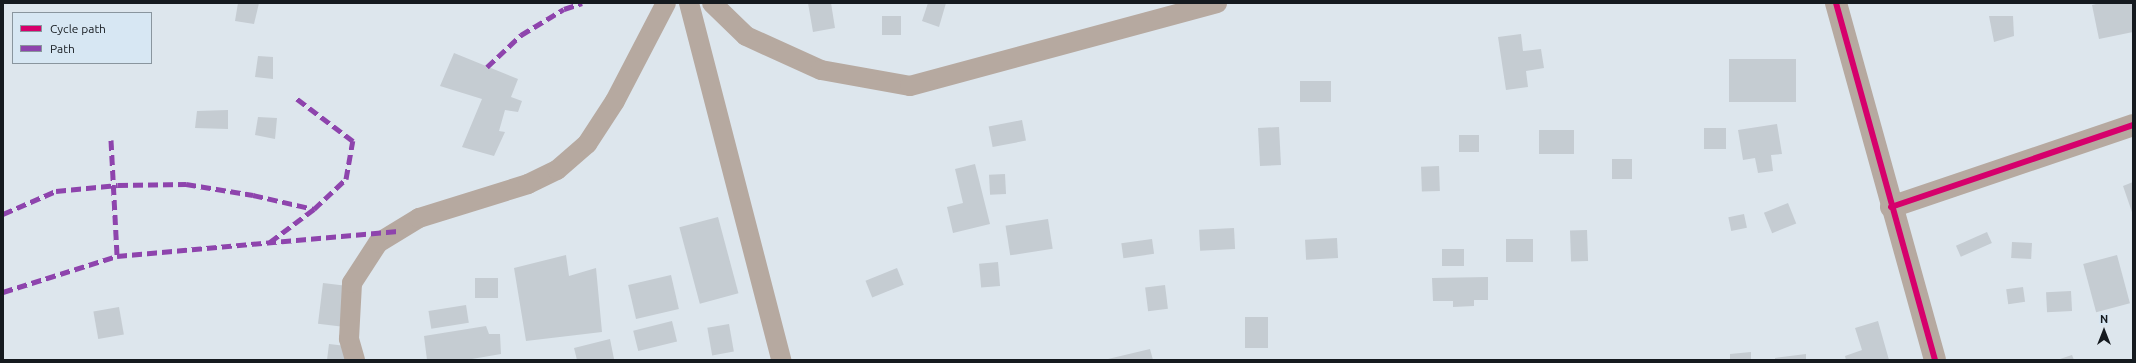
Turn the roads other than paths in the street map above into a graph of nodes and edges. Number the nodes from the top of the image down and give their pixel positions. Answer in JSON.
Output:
{"nodes":[{"id":1,"x":666,"y":3,"type":"edge"},
{"id":2,"x":689,"y":3,"type":"edge"},
{"id":3,"x":712,"y":3,"type":"edge"},
{"id":4,"x":1217,"y":3,"type":"edge"},
{"id":5,"x":1836,"y":3,"type":"edge"},
{"id":6,"x":2133,"y":125,"type":"edge"},
{"id":7,"x":1891,"y":207,"type":"junction"},
{"id":8,"x":355,"y":360,"type":"edge"},
{"id":9,"x":781,"y":360,"type":"edge"},
{"id":10,"x":1935,"y":360,"type":"edge"}],
"edges":[{"from":1,"to":8,"type":"lane"},
{"from":2,"to":9,"type":"lane"},
{"from":3,"to":4,"type":"lane"},
{"from":5,"to":7,"type":"street"},
{"from":6,"to":7,"type":"street"},
{"from":7,"to":10,"type":"street"}]}
